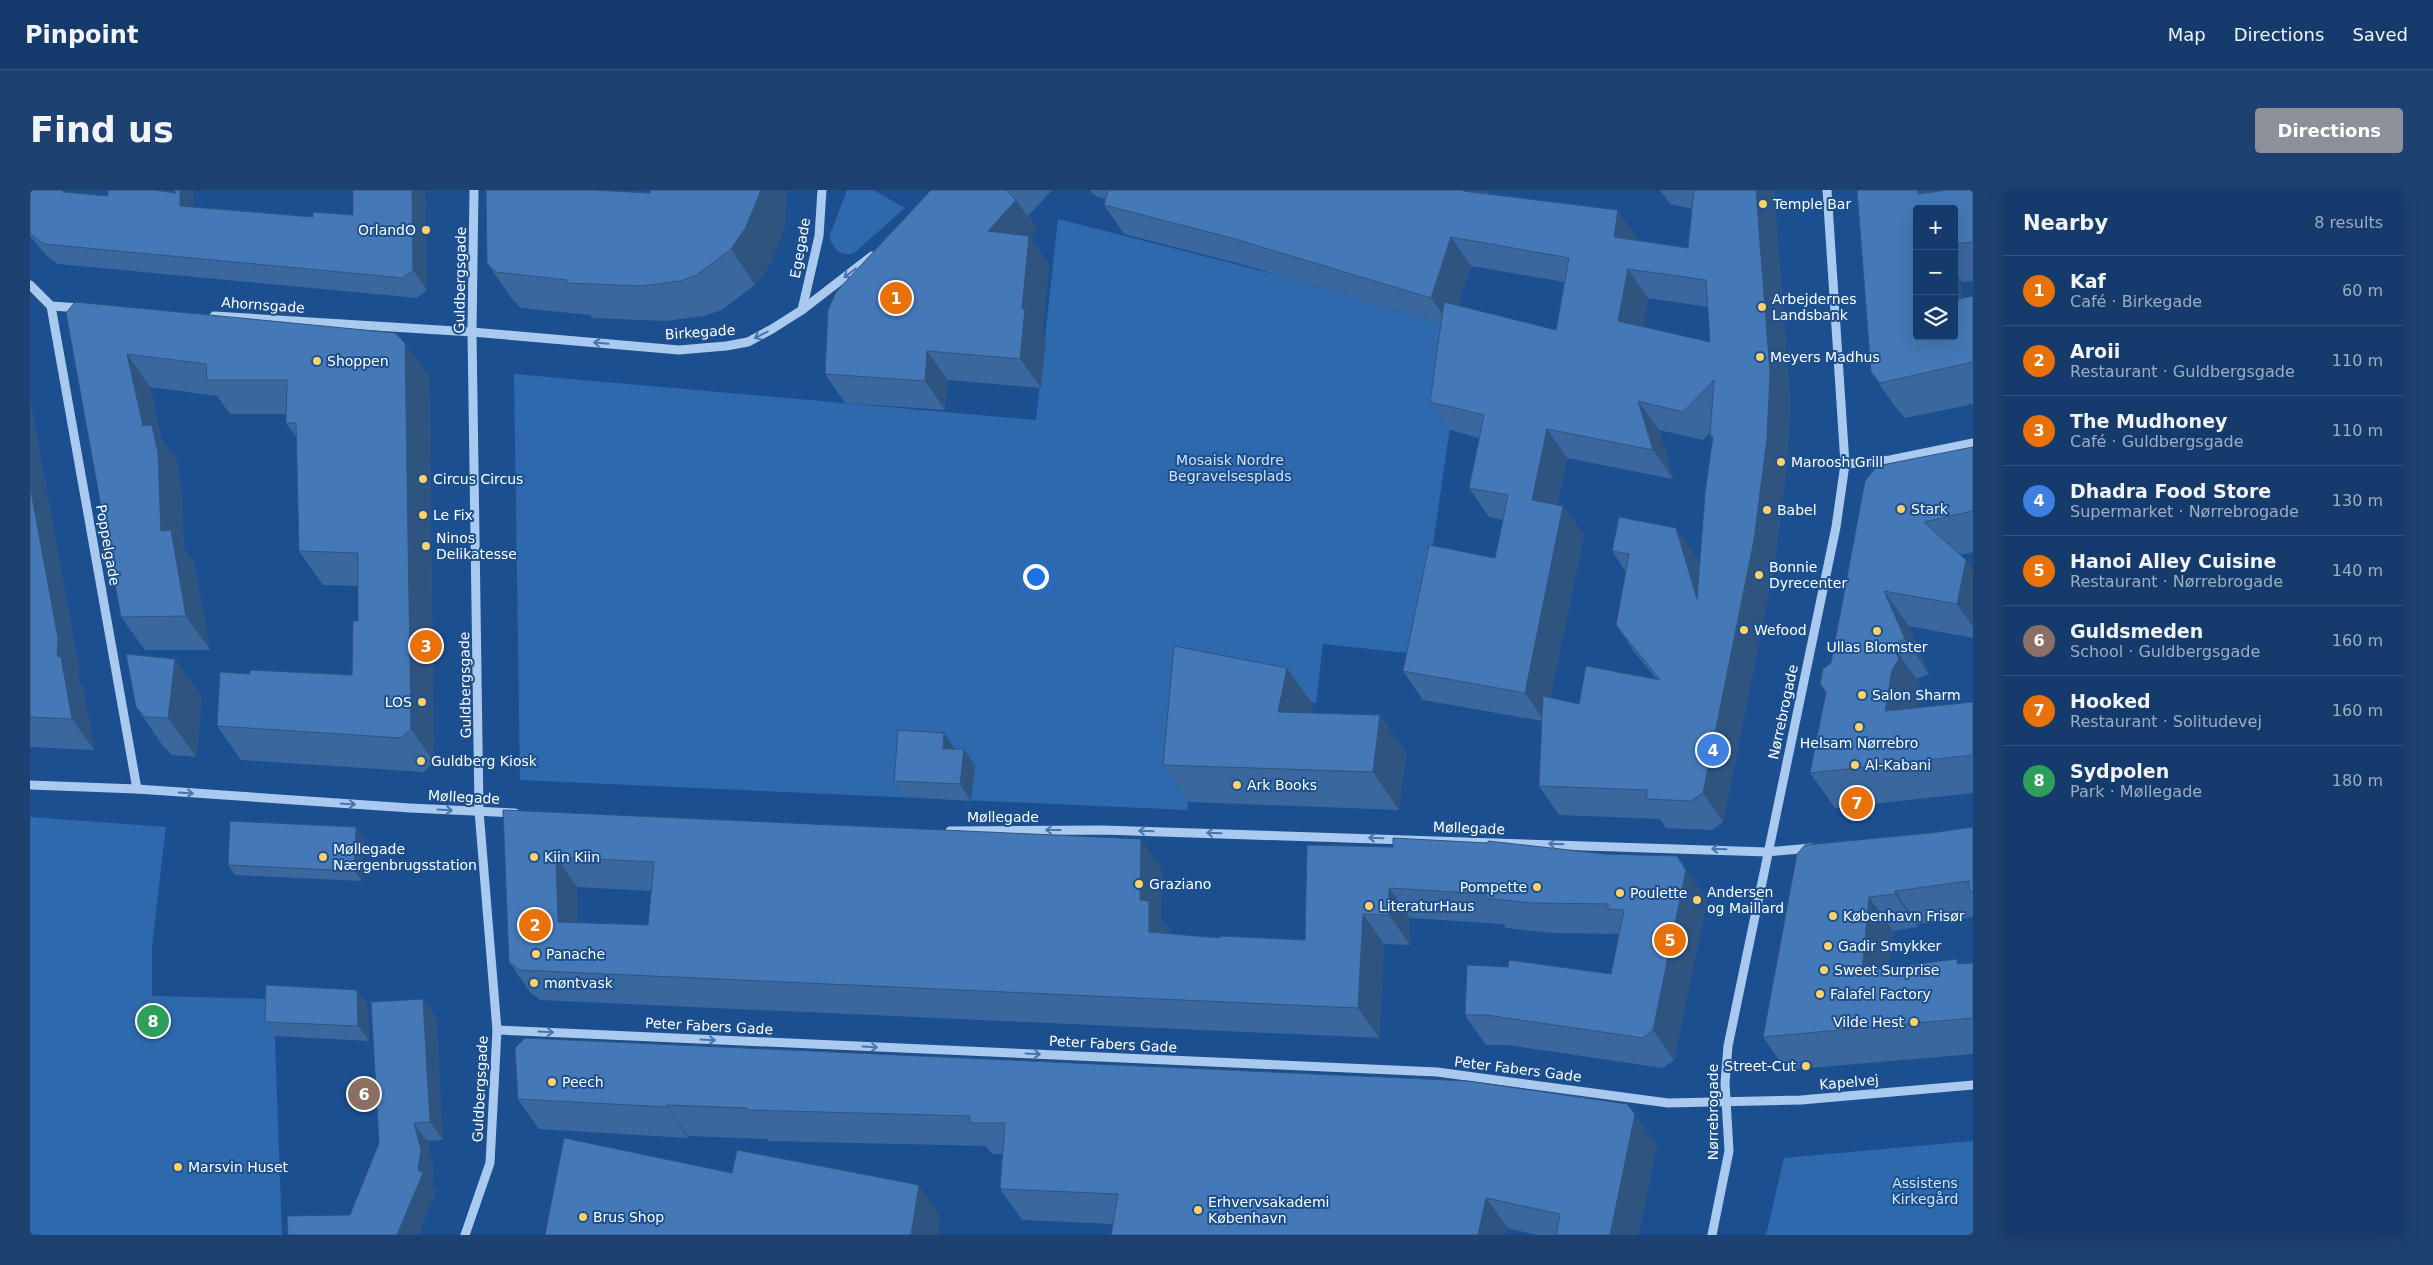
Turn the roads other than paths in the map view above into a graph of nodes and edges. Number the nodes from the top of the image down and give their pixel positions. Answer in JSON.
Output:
{"nodes":[{"id":1,"x":474,"y":190,"type":"edge"},
{"id":2,"x":822,"y":190,"type":"edge"},
{"id":3,"x":1828,"y":190,"type":"edge"},
{"id":4,"x":880,"y":248,"type":"edge"},
{"id":5,"x":30,"y":285,"type":"edge"},
{"id":6,"x":51,"y":306,"type":"junction"},
{"id":7,"x":90,"y":308,"type":"edge"},
{"id":8,"x":802,"y":310,"type":"junction"},
{"id":9,"x":208,"y":316,"type":"edge"},
{"id":10,"x":472,"y":332,"type":"junction"},
{"id":11,"x":1973,"y":443,"type":"edge"},
{"id":12,"x":1844,"y":464,"type":"junction"},
{"id":13,"x":30,"y":785,"type":"edge"},
{"id":14,"x":137,"y":789,"type":"junction"},
{"id":15,"x":480,"y":811,"type":"junction"},
{"id":16,"x":529,"y":813,"type":"edge"},
{"id":17,"x":942,"y":830,"type":"edge"},
{"id":18,"x":1824,"y":847,"type":"edge"},
{"id":19,"x":1767,"y":852,"type":"junction"},
{"id":20,"x":497,"y":1030,"type":"junction"},
{"id":21,"x":1973,"y":1085,"type":"edge"},
{"id":22,"x":1727,"y":1102,"type":"junction"},
{"id":23,"x":465,"y":1235,"type":"edge"},
{"id":24,"x":1712,"y":1235,"type":"edge"}],
"edges":[{"from":1,"to":10,"type":"street","name":"Guldbergsgade"},
{"from":2,"to":8,"type":"street","name":"Egegade"},
{"from":3,"to":12,"type":"street","name":"Nørrebrogade"},
{"from":4,"to":8,"type":"street","name":"Birkegade","one_way":true},
{"from":5,"to":6,"type":"street"},
{"from":6,"to":7,"type":"street"},
{"from":6,"to":14,"type":"street","name":"Poppelgade"},
{"from":8,"to":10,"type":"street","name":"Birkegade","one_way":true},
{"from":9,"to":10,"type":"street","name":"Ahornsgade"},
{"from":10,"to":15,"type":"street","name":"Guldbergsgade"},
{"from":11,"to":12,"type":"street"},
{"from":12,"to":19,"type":"street","name":"Nørrebrogade"},
{"from":13,"to":14,"type":"street","name":"Møllegade"},
{"from":14,"to":15,"type":"street","name":"Møllegade","one_way":true},
{"from":15,"to":16,"type":"street","name":"Møllegade"},
{"from":15,"to":20,"type":"street","name":"Guldbergsgade"},
{"from":19,"to":17,"type":"street","name":"Møllegade","one_way":true},
{"from":18,"to":19,"type":"street","name":"Møllegade"},
{"from":19,"to":22,"type":"street","name":"Nørrebrogade"},
{"from":20,"to":22,"type":"street","name":"Peter Fabers Gade","one_way":true},
{"from":20,"to":23,"type":"street","name":"Guldbergsgade"},
{"from":21,"to":22,"type":"street","name":"Kapelvej"},
{"from":22,"to":24,"type":"street","name":"Nørrebrogade"}]}
